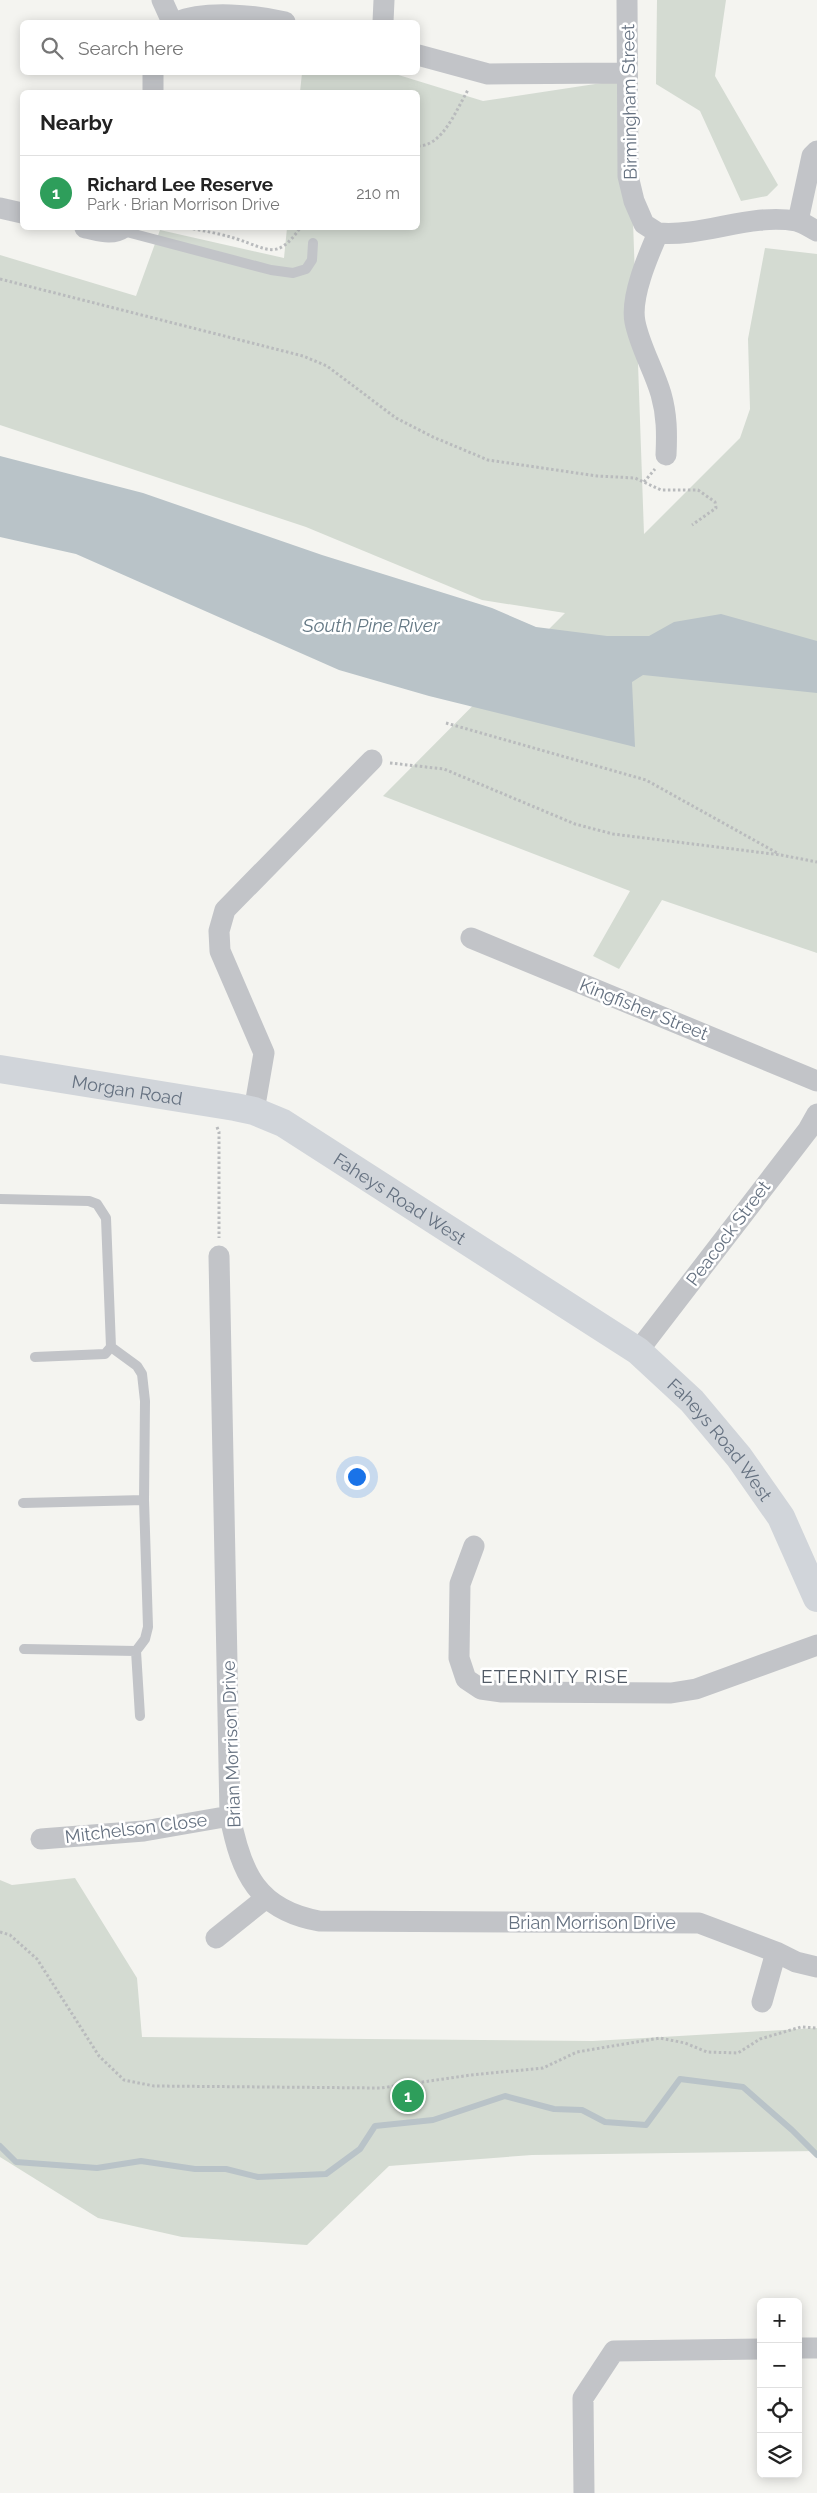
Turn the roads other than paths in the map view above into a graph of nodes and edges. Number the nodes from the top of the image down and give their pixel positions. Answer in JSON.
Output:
{"nodes":[{"id":1,"x":162,"y":0,"type":"edge"},
{"id":2,"x":384,"y":0,"type":"edge"},
{"id":3,"x":627,"y":0,"type":"edge"},
{"id":4,"x":171,"y":20,"type":"edge"},
{"id":5,"x":182,"y":20,"type":"edge"},
{"id":6,"x":277,"y":20,"type":"edge"},
{"id":7,"x":383,"y":20,"type":"edge"},
{"id":8,"x":420,"y":56,"type":"edge"},
{"id":9,"x":627,"y":72,"type":"junction"},
{"id":10,"x":153,"y":75,"type":"edge"},
{"id":11,"x":153,"y":90,"type":"edge"},
{"id":12,"x":817,"y":151,"type":"edge"},
{"id":13,"x":0,"y":208,"type":"edge"},
{"id":14,"x":20,"y":213,"type":"edge"},
{"id":15,"x":798,"y":221,"type":"junction"},
{"id":16,"x":95,"y":230,"type":"edge"},
{"id":17,"x":116,"y":230,"type":"edge"},
{"id":18,"x":125,"y":230,"type":"edge"},
{"id":19,"x":817,"y":231,"type":"edge"},
{"id":20,"x":658,"y":233,"type":"junction"},
{"id":21,"x":313,"y":243,"type":"dead end"},
{"id":22,"x":666,"y":455,"type":"dead end"},
{"id":23,"x":372,"y":760,"type":"road end"},
{"id":24,"x":471,"y":938,"type":"dead end"},
{"id":25,"x":0,"y":1068,"type":"edge"},
{"id":26,"x":817,"y":1081,"type":"edge"},
{"id":27,"x":254,"y":1111,"type":"junction"},
{"id":28,"x":817,"y":1114,"type":"edge"},
{"id":29,"x":0,"y":1199,"type":"edge"},
{"id":30,"x":219,"y":1256,"type":"road end"},
{"id":31,"x":111,"y":1347,"type":"junction"},
{"id":32,"x":638,"y":1351,"type":"junction"},
{"id":33,"x":35,"y":1357,"type":"dead end"},
{"id":34,"x":144,"y":1500,"type":"junction"},
{"id":35,"x":23,"y":1503,"type":"dead end"},
{"id":36,"x":474,"y":1546,"type":"dead end"},
{"id":37,"x":817,"y":1598,"type":"edge"},
{"id":38,"x":817,"y":1645,"type":"edge"},
{"id":39,"x":24,"y":1649,"type":"dead end"},
{"id":40,"x":136,"y":1651,"type":"junction"},
{"id":41,"x":140,"y":1716,"type":"dead end"},
{"id":42,"x":230,"y":1816,"type":"junction"},
{"id":43,"x":41,"y":1839,"type":"dead end"},
{"id":44,"x":266,"y":1898,"type":"junction"},
{"id":45,"x":216,"y":1938,"type":"dead end"},
{"id":46,"x":776,"y":1952,"type":"junction"},
{"id":47,"x":817,"y":1967,"type":"edge"},
{"id":48,"x":762,"y":2002,"type":"dead end"},
{"id":49,"x":802,"y":2348,"type":"edge"},
{"id":50,"x":817,"y":2348,"type":"edge"},
{"id":51,"x":757,"y":2349,"type":"edge"},
{"id":52,"x":584,"y":2493,"type":"edge"}],
"edges":[{"from":1,"to":4,"type":"street"},
{"from":2,"to":7,"type":"street"},
{"from":3,"to":9,"type":"street","name":"Birmingham Street"},
{"from":5,"to":6,"type":"street"},
{"from":8,"to":9,"type":"street"},
{"from":9,"to":20,"type":"street","name":"Birmingham Street"},
{"from":10,"to":11,"type":"street"},
{"from":12,"to":15,"type":"street"},
{"from":13,"to":14,"type":"street"},
{"from":15,"to":19,"type":"street"},
{"from":15,"to":20,"type":"street"},
{"from":16,"to":17,"type":"street"},
{"from":18,"to":21,"type":"lane"},
{"from":20,"to":22,"type":"street"},
{"from":23,"to":27,"type":"street"},
{"from":24,"to":26,"type":"street","name":"Kingfisher Street"},
{"from":25,"to":27,"type":"street","name":"Morgan Road"},
{"from":27,"to":32,"type":"street","name":"Faheys Road West"},
{"from":28,"to":32,"type":"street","name":"Peacock Street"},
{"from":29,"to":31,"type":"lane"},
{"from":30,"to":42,"type":"street","name":"Brian Morrison Drive"},
{"from":31,"to":33,"type":"lane"},
{"from":31,"to":34,"type":"lane"},
{"from":32,"to":37,"type":"street","name":"Faheys Road West"},
{"from":34,"to":35,"type":"lane"},
{"from":34,"to":40,"type":"lane"},
{"from":36,"to":38,"type":"street"},
{"from":39,"to":40,"type":"lane"},
{"from":40,"to":41,"type":"lane"},
{"from":42,"to":43,"type":"street","name":"Mitchelson Close"},
{"from":42,"to":44,"type":"street","name":"Brian Morrison Drive"},
{"from":44,"to":45,"type":"street"},
{"from":44,"to":46,"type":"street","name":"Brian Morrison Drive"},
{"from":46,"to":47,"type":"street","name":"Brian Morrison Drive"},
{"from":46,"to":48,"type":"street"},
{"from":49,"to":50,"type":"street"},
{"from":51,"to":52,"type":"street"}]}
